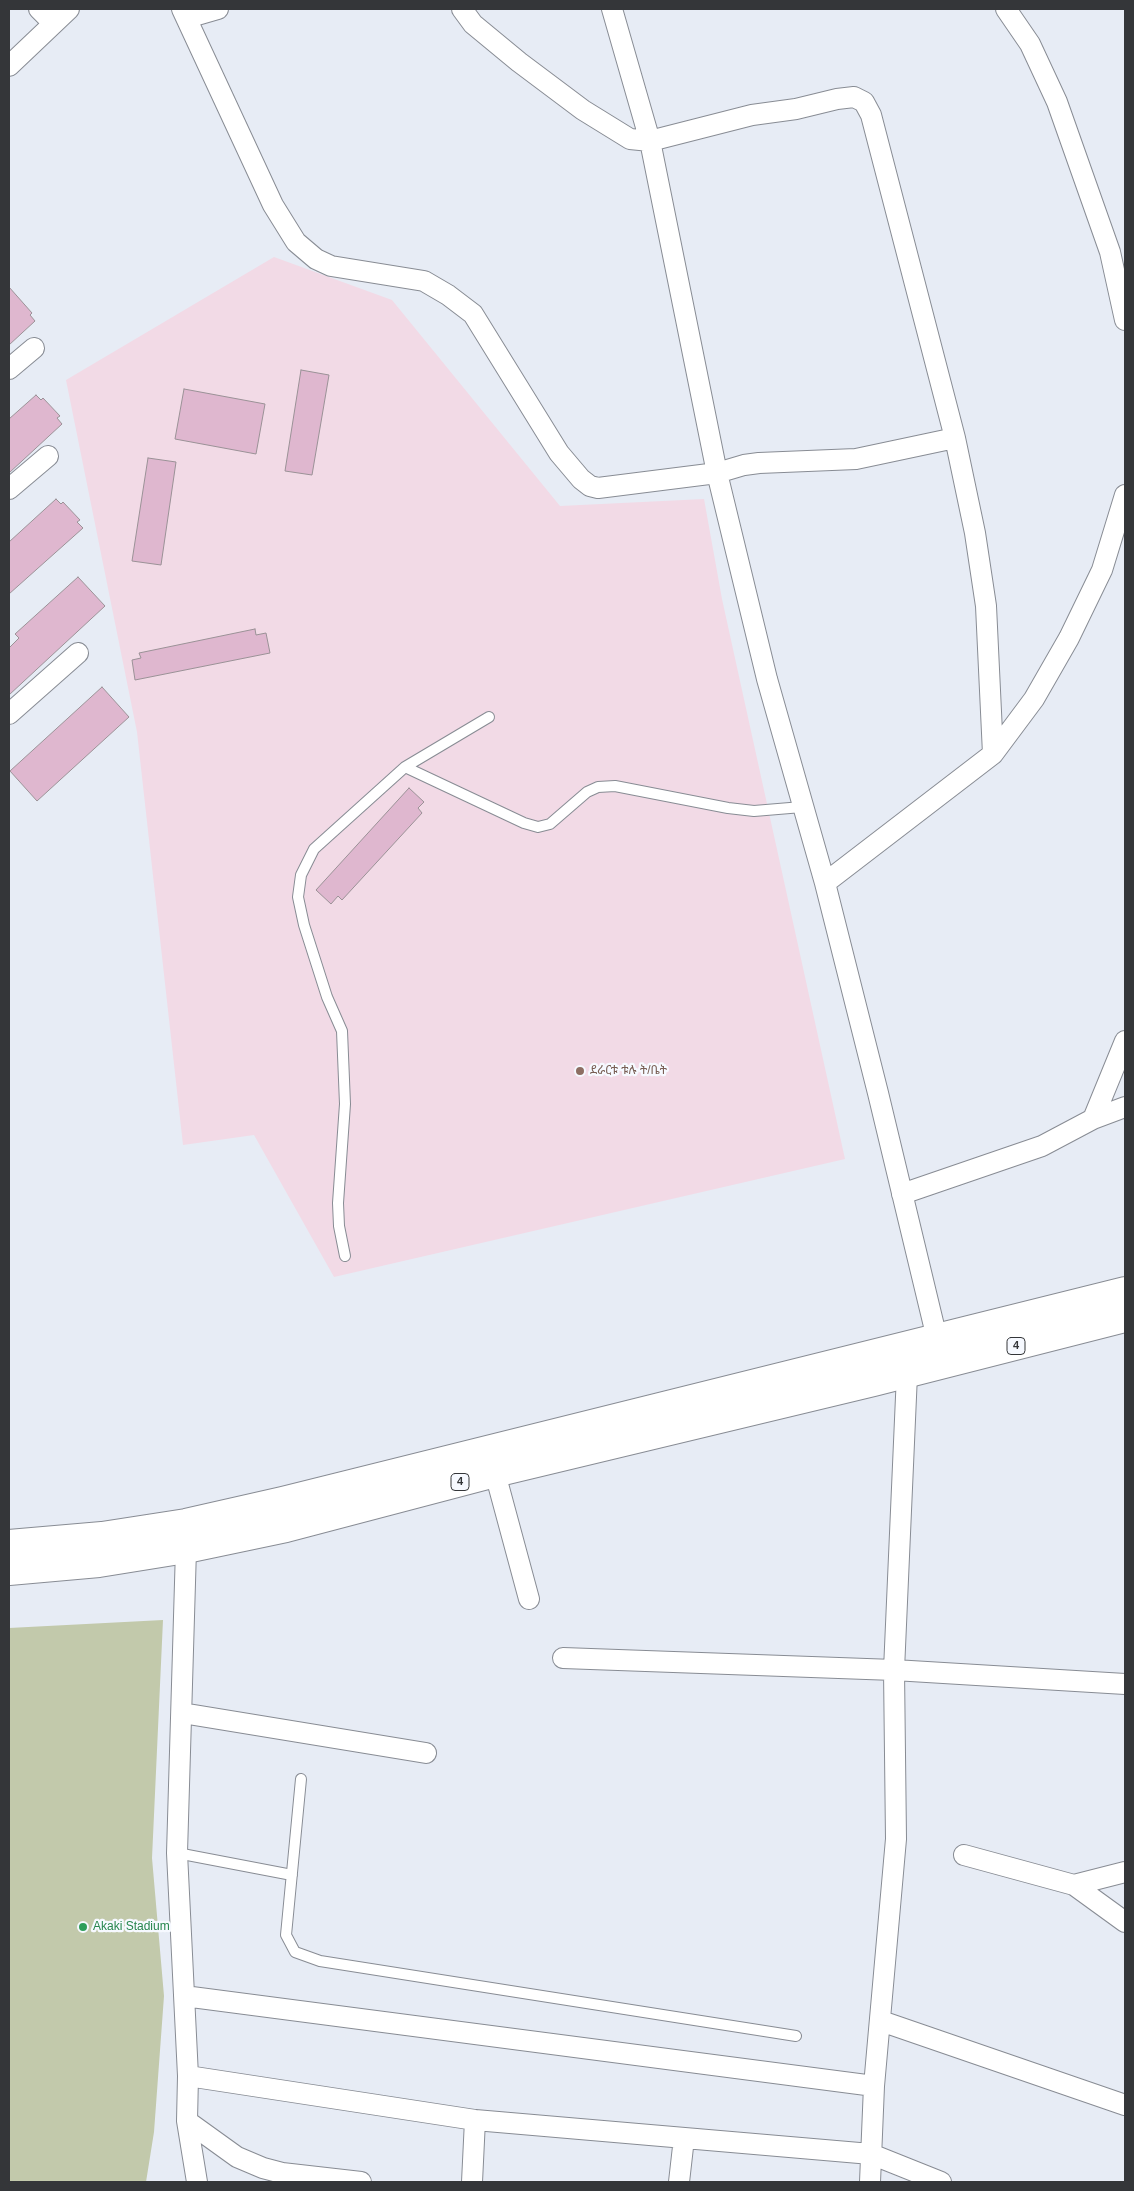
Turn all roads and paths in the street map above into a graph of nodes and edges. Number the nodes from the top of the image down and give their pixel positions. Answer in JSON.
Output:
{"nodes":[{"id":1,"x":39,"y":9,"type":"edge"},
{"id":2,"x":69,"y":9,"type":"edge"},
{"id":3,"x":218,"y":9,"type":"edge"},
{"id":4,"x":462,"y":9,"type":"edge"},
{"id":5,"x":612,"y":9,"type":"edge"},
{"id":6,"x":1006,"y":9,"type":"edge"},
{"id":7,"x":184,"y":13,"type":"edge"},
{"id":8,"x":53,"y":23,"type":"junction"},
{"id":9,"x":9,"y":66,"type":"edge"},
{"id":10,"x":650,"y":141,"type":"junction"},
{"id":11,"x":1125,"y":320,"type":"edge"},
{"id":12,"x":34,"y":348,"type":"dead end"},
{"id":13,"x":9,"y":369,"type":"edge"},
{"id":14,"x":955,"y":438,"type":"junction"},
{"id":15,"x":48,"y":456,"type":"dead end"},
{"id":16,"x":717,"y":473,"type":"junction"},
{"id":17,"x":9,"y":489,"type":"edge"},
{"id":18,"x":1125,"y":495,"type":"edge"},
{"id":19,"x":78,"y":653,"type":"dead end"},
{"id":20,"x":9,"y":714,"type":"edge"},
{"id":21,"x":488,"y":717,"type":"dead end"},
{"id":22,"x":993,"y":754,"type":"junction"},
{"id":23,"x":405,"y":767,"type":"junction"},
{"id":24,"x":802,"y":807,"type":"junction"},
{"id":25,"x":825,"y":883,"type":"junction"},
{"id":26,"x":1125,"y":1042,"type":"edge"},
{"id":27,"x":1125,"y":1107,"type":"edge"},
{"id":28,"x":1093,"y":1119,"type":"junction"},
{"id":29,"x":902,"y":1194,"type":"junction"},
{"id":30,"x":345,"y":1256,"type":"dead end"},
{"id":31,"x":1125,"y":1291,"type":"edge"},
{"id":32,"x":1124,"y":1323,"type":"edge"},
{"id":33,"x":936,"y":1338,"type":"junction"},
{"id":34,"x":944,"y":1365,"type":"junction"},
{"id":35,"x":907,"y":1374,"type":"junction"},
{"id":36,"x":495,"y":1473,"type":"junction"},
{"id":37,"x":9,"y":1544,"type":"edge"},
{"id":38,"x":186,"y":1550,"type":"junction"},
{"id":39,"x":9,"y":1572,"type":"edge"},
{"id":40,"x":529,"y":1599,"type":"dead end"},
{"id":41,"x":563,"y":1658,"type":"dead end"},
{"id":42,"x":894,"y":1670,"type":"junction"},
{"id":43,"x":1125,"y":1684,"type":"edge"},
{"id":44,"x":182,"y":1712,"type":"junction"},
{"id":45,"x":426,"y":1753,"type":"dead end"},
{"id":46,"x":302,"y":1779,"type":"dead end"},
{"id":47,"x":177,"y":1853,"type":"junction"},
{"id":48,"x":964,"y":1855,"type":"dead end"},
{"id":49,"x":1125,"y":1872,"type":"edge"},
{"id":50,"x":292,"y":1875,"type":"junction"},
{"id":51,"x":1074,"y":1885,"type":"junction"},
{"id":52,"x":1125,"y":1922,"type":"edge"},
{"id":53,"x":184,"y":1996,"type":"junction"},
{"id":54,"x":881,"y":2021,"type":"junction"},
{"id":55,"x":796,"y":2036,"type":"dead end"},
{"id":56,"x":188,"y":2076,"type":"junction"},
{"id":57,"x":874,"y":2086,"type":"junction"},
{"id":58,"x":1125,"y":2105,"type":"edge"},
{"id":59,"x":475,"y":2120,"type":"junction"},
{"id":60,"x":187,"y":2121,"type":"junction"},
{"id":61,"x":684,"y":2138,"type":"junction"},
{"id":62,"x":871,"y":2154,"type":"junction"},
{"id":63,"x":197,"y":2182,"type":"edge"},
{"id":64,"x":362,"y":2182,"type":"edge"},
{"id":65,"x":472,"y":2182,"type":"edge"},
{"id":66,"x":679,"y":2182,"type":"edge"},
{"id":67,"x":870,"y":2182,"type":"edge"},
{"id":68,"x":941,"y":2182,"type":"edge"}],
"edges":[{"from":1,"to":8,"type":"street"},
{"from":2,"to":8,"type":"street"},
{"from":3,"to":7,"type":"street"},
{"from":4,"to":10,"type":"street"},
{"from":5,"to":10,"type":"street"},
{"from":6,"to":11,"type":"street"},
{"from":7,"to":16,"type":"street"},
{"from":8,"to":9,"type":"street"},
{"from":10,"to":14,"type":"street"},
{"from":10,"to":16,"type":"street"},
{"from":12,"to":13,"type":"street"},
{"from":14,"to":16,"type":"street"},
{"from":14,"to":22,"type":"street"},
{"from":15,"to":17,"type":"street"},
{"from":16,"to":24,"type":"street"},
{"from":18,"to":22,"type":"street"},
{"from":19,"to":20,"type":"street"},
{"from":21,"to":23,"type":"lane"},
{"from":22,"to":25,"type":"street"},
{"from":23,"to":24,"type":"lane"},
{"from":23,"to":30,"type":"lane"},
{"from":24,"to":25,"type":"street"},
{"from":25,"to":29,"type":"street"},
{"from":26,"to":28,"type":"street"},
{"from":27,"to":28,"type":"street"},
{"from":28,"to":29,"type":"street"},
{"from":29,"to":33,"type":"street"},
{"from":31,"to":33,"type":"main road"},
{"from":32,"to":34,"type":"main road","number":"4"},
{"from":33,"to":34,"type":"street"},
{"from":33,"to":37,"type":"main road"},
{"from":34,"to":35,"type":"main road","number":"4"},
{"from":35,"to":36,"type":"main road","number":"4"},
{"from":35,"to":42,"type":"street"},
{"from":36,"to":38,"type":"main road","number":"4"},
{"from":36,"to":40,"type":"street"},
{"from":38,"to":39,"type":"main road","number":"4"},
{"from":38,"to":44,"type":"street"},
{"from":41,"to":42,"type":"street"},
{"from":42,"to":43,"type":"street"},
{"from":42,"to":54,"type":"street"},
{"from":44,"to":45,"type":"street"},
{"from":44,"to":47,"type":"street"},
{"from":46,"to":50,"type":"lane"},
{"from":47,"to":50,"type":"lane"},
{"from":47,"to":53,"type":"street"},
{"from":48,"to":51,"type":"street"},
{"from":49,"to":51,"type":"street"},
{"from":50,"to":55,"type":"lane"},
{"from":51,"to":52,"type":"street"},
{"from":53,"to":56,"type":"street"},
{"from":53,"to":57,"type":"street"},
{"from":54,"to":57,"type":"street"},
{"from":54,"to":58,"type":"street"},
{"from":56,"to":59,"type":"street"},
{"from":56,"to":60,"type":"street"},
{"from":57,"to":62,"type":"street"},
{"from":59,"to":61,"type":"street"},
{"from":59,"to":65,"type":"street"},
{"from":60,"to":63,"type":"street"},
{"from":60,"to":64,"type":"street"},
{"from":61,"to":62,"type":"street"},
{"from":61,"to":66,"type":"street"},
{"from":62,"to":67,"type":"street"},
{"from":62,"to":68,"type":"street"}]}
